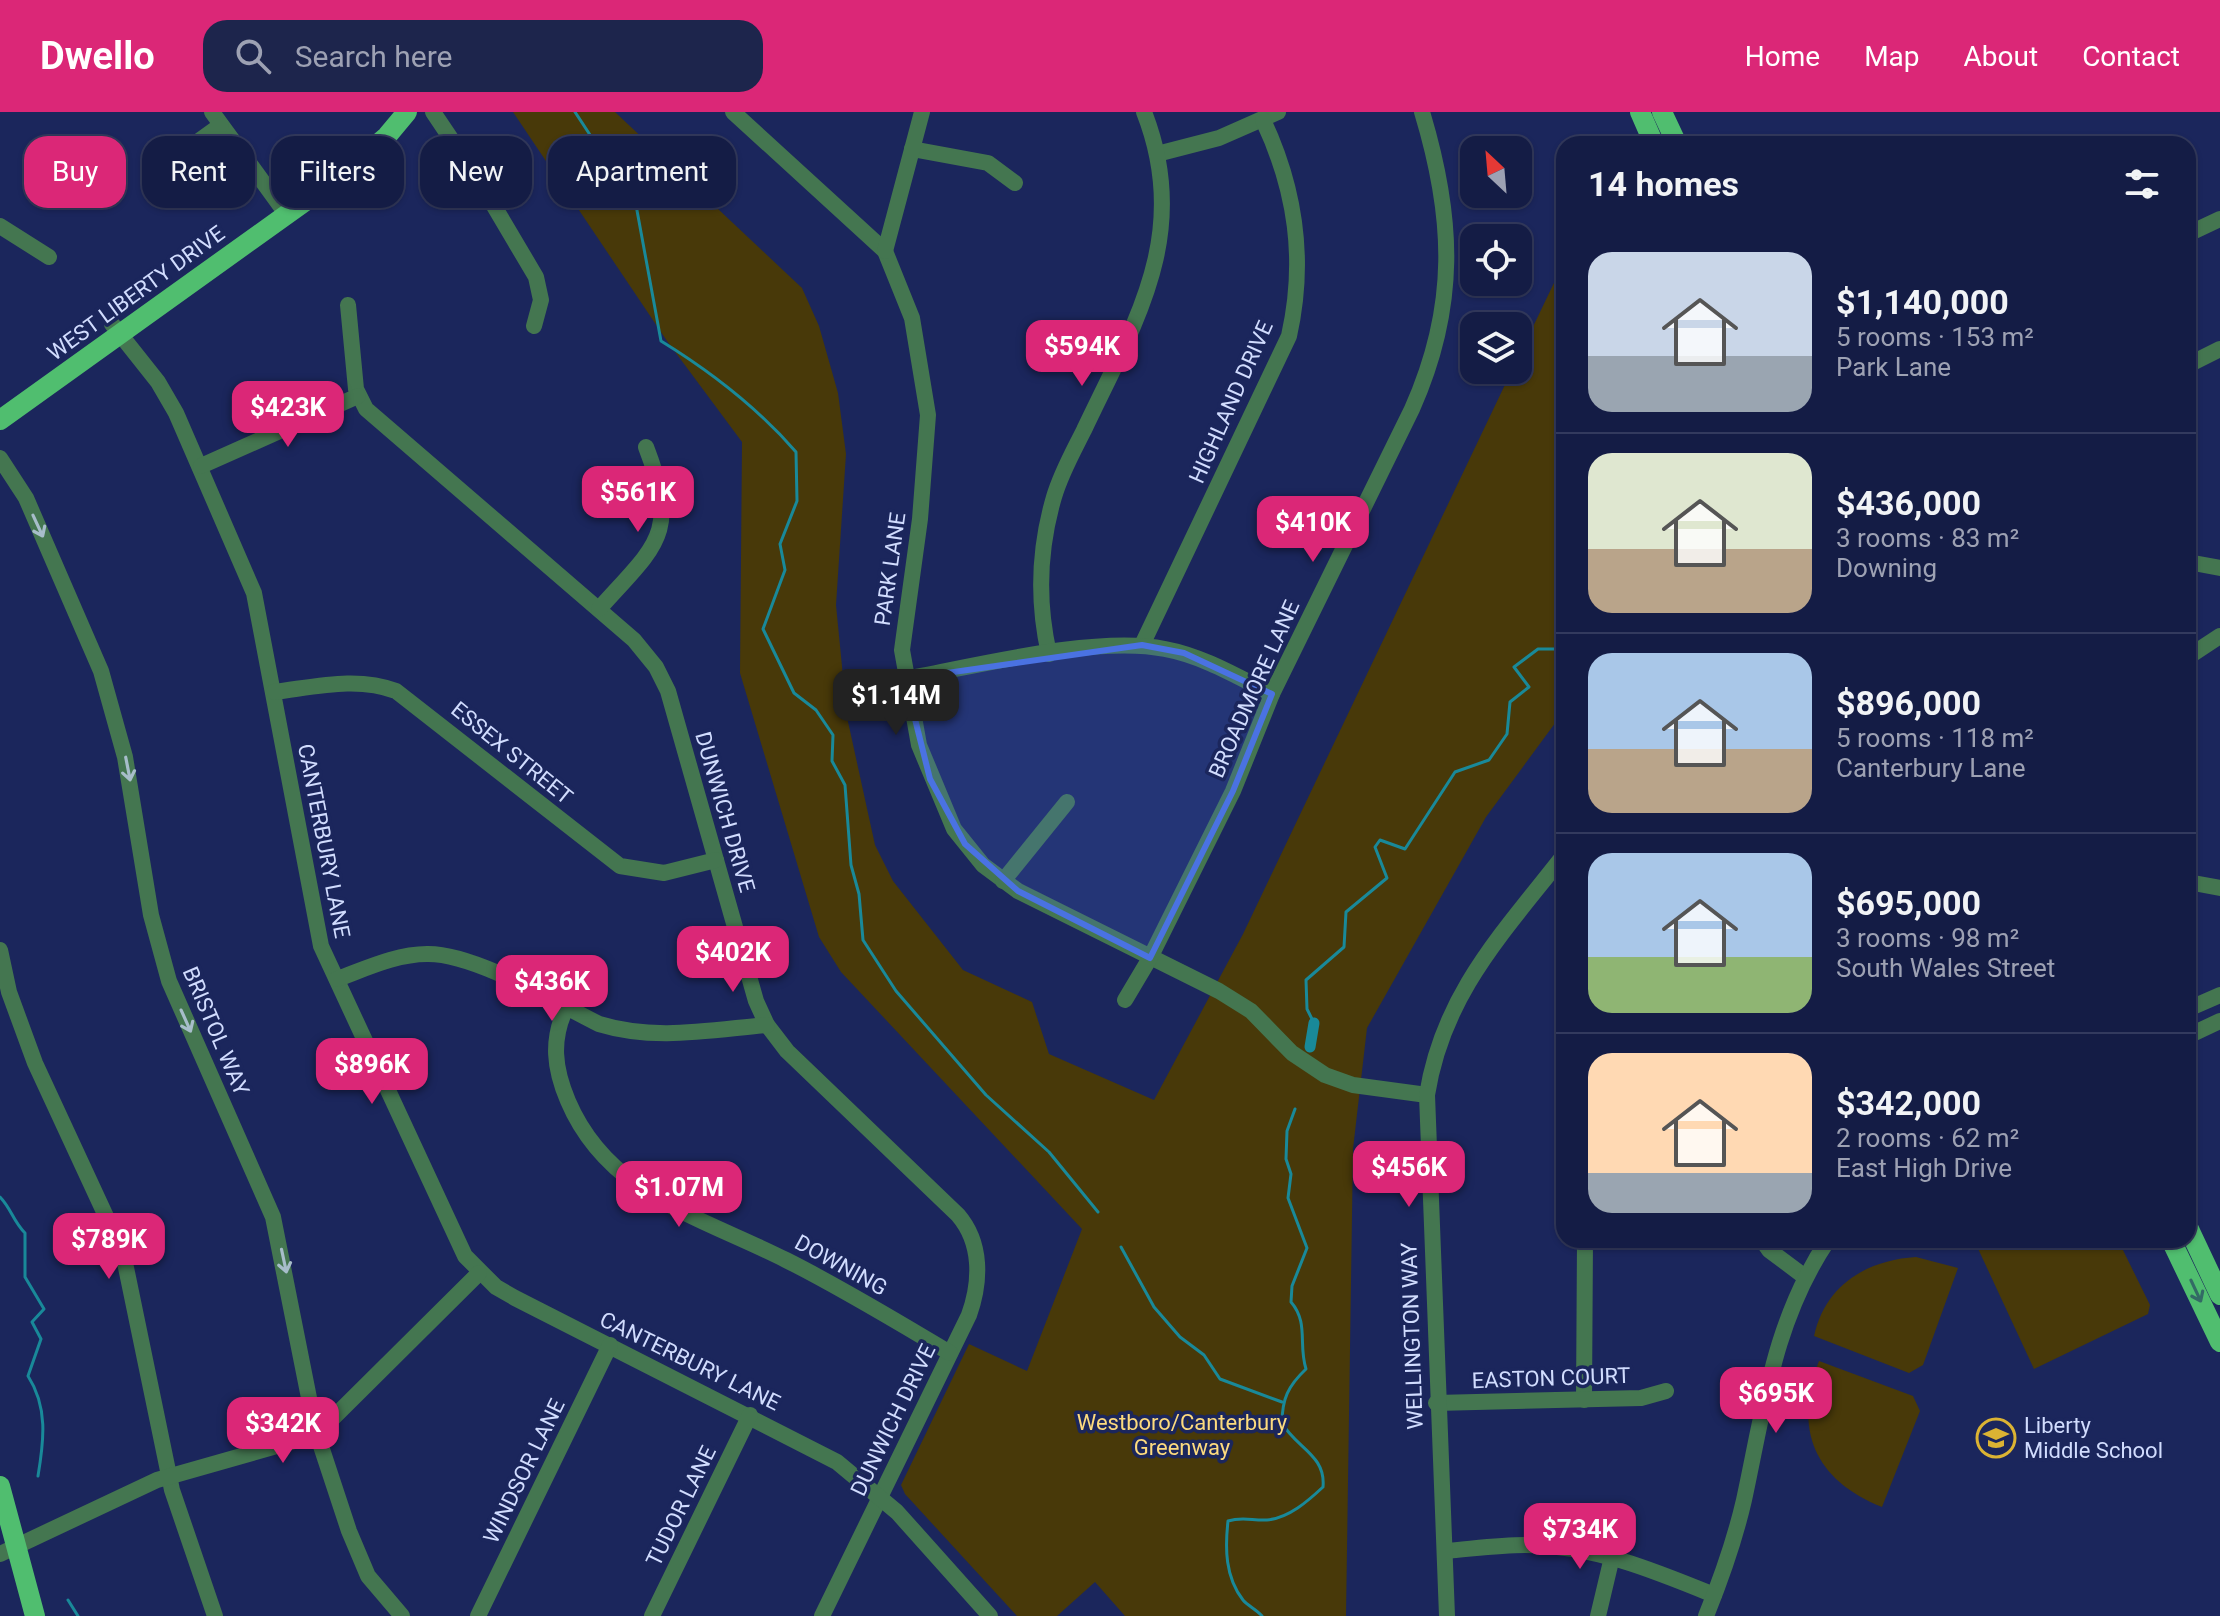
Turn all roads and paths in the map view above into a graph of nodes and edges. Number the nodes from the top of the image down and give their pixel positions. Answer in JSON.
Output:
{"nodes":[{"id":1,"x":407,"y":112,"type":"edge"},
{"id":2,"x":433,"y":112,"type":"edge"},
{"id":3,"x":733,"y":112,"type":"edge"},
{"id":4,"x":922,"y":112,"type":"edge"},
{"id":5,"x":1144,"y":112,"type":"edge"},
{"id":6,"x":1422,"y":112,"type":"edge"},
{"id":7,"x":1640,"y":112,"type":"edge"},
{"id":8,"x":1662,"y":112,"type":"edge"},
{"id":9,"x":1270,"y":116,"type":"edge"},
{"id":10,"x":216,"y":118,"type":"edge"},
{"id":11,"x":750,"y":119,"type":"edge"},
{"id":12,"x":202,"y":136,"type":"edge"},
{"id":13,"x":1650,"y":136,"type":"edge"},
{"id":14,"x":1673,"y":136,"type":"edge"},
{"id":15,"x":912,"y":149,"type":"junction"},
{"id":16,"x":1157,"y":154,"type":"junction"},
{"id":17,"x":1015,"y":183,"type":"dead end"},
{"id":18,"x":287,"y":215,"type":"junction"},
{"id":19,"x":2220,"y":219,"type":"edge"},
{"id":20,"x":0,"y":226,"type":"edge"},
{"id":21,"x":2196,"y":230,"type":"edge"},
{"id":22,"x":885,"y":251,"type":"junction"},
{"id":23,"x":49,"y":257,"type":"dead end"},
{"id":24,"x":348,"y":305,"type":"dead end"},
{"id":25,"x":534,"y":326,"type":"dead end"},
{"id":26,"x":116,"y":329,"type":"junction"},
{"id":27,"x":2220,"y":349,"type":"edge"},
{"id":28,"x":2196,"y":361,"type":"edge"},
{"id":29,"x":358,"y":396,"type":"junction"},
{"id":30,"x":0,"y":420,"type":"edge"},
{"id":31,"x":646,"y":447,"type":"dead end"},
{"id":32,"x":0,"y":458,"type":"edge"},
{"id":33,"x":201,"y":466,"type":"junction"},
{"id":34,"x":2196,"y":564,"type":"edge"},
{"id":35,"x":2220,"y":568,"type":"edge"},
{"id":36,"x":599,"y":609,"type":"junction"},
{"id":37,"x":2220,"y":636,"type":"edge"},
{"id":38,"x":1142,"y":645,"type":"junction"},
{"id":39,"x":2196,"y":652,"type":"edge"},
{"id":40,"x":1049,"y":654,"type":"junction"},
{"id":41,"x":905,"y":679,"type":"junction"},
{"id":42,"x":274,"y":692,"type":"junction"},
{"id":43,"x":1272,"y":694,"type":"junction"},
{"id":44,"x":1067,"y":802,"type":"dead end"},
{"id":45,"x":716,"y":860,"type":"junction"},
{"id":46,"x":1556,"y":865,"type":"edge"},
{"id":47,"x":1003,"y":881,"type":"junction"},
{"id":48,"x":2196,"y":884,"type":"edge"},
{"id":49,"x":2220,"y":888,"type":"edge"},
{"id":50,"x":0,"y":950,"type":"edge"},
{"id":51,"x":1150,"y":958,"type":"junction"},
{"id":52,"x":337,"y":979,"type":"junction"},
{"id":53,"x":2220,"y":995,"type":"edge"},
{"id":54,"x":1125,"y":1000,"type":"dead end"},
{"id":55,"x":2196,"y":1006,"type":"edge"},
{"id":56,"x":566,"y":1008,"type":"junction"},
{"id":57,"x":2220,"y":1021,"type":"edge"},
{"id":58,"x":767,"y":1025,"type":"junction"},
{"id":59,"x":2196,"y":1032,"type":"edge"},
{"id":60,"x":1427,"y":1095,"type":"junction"},
{"id":61,"x":2196,"y":1244,"type":"edge"},
{"id":62,"x":1585,"y":1248,"type":"edge"},
{"id":63,"x":1768,"y":1248,"type":"edge"},
{"id":64,"x":1823,"y":1248,"type":"edge"},
{"id":65,"x":2175,"y":1248,"type":"edge"},
{"id":66,"x":479,"y":1273,"type":"junction"},
{"id":67,"x":1805,"y":1277,"type":"junction"},
{"id":68,"x":2220,"y":1295,"type":"edge"},
{"id":69,"x":2220,"y":1342,"type":"edge"},
{"id":70,"x":610,"y":1345,"type":"junction"},
{"id":71,"x":950,"y":1353,"type":"junction"},
{"id":72,"x":1666,"y":1391,"type":"dead end"},
{"id":73,"x":1584,"y":1400,"type":"junction"},
{"id":74,"x":1436,"y":1403,"type":"junction"},
{"id":75,"x":750,"y":1415,"type":"junction"},
{"id":76,"x":315,"y":1428,"type":"junction"},
{"id":77,"x":169,"y":1476,"type":"junction"},
{"id":78,"x":0,"y":1486,"type":"edge"},
{"id":79,"x":881,"y":1498,"type":"junction"},
{"id":80,"x":7,"y":1550,"type":"edge"},
{"id":81,"x":1445,"y":1551,"type":"junction"},
{"id":82,"x":1612,"y":1557,"type":"junction"},
{"id":83,"x":1714,"y":1595,"type":"junction"},
{"id":84,"x":35,"y":1616,"type":"edge"},
{"id":85,"x":215,"y":1616,"type":"edge"},
{"id":86,"x":402,"y":1616,"type":"edge"},
{"id":87,"x":478,"y":1616,"type":"edge"},
{"id":88,"x":652,"y":1616,"type":"edge"},
{"id":89,"x":822,"y":1616,"type":"edge"},
{"id":90,"x":990,"y":1616,"type":"edge"},
{"id":91,"x":1447,"y":1616,"type":"edge"},
{"id":92,"x":1598,"y":1616,"type":"edge"},
{"id":93,"x":1706,"y":1616,"type":"edge"}],
"edges":[{"from":1,"to":18,"type":"main road","name":"WEST LIBERTY DRIVE"},
{"from":2,"to":25,"type":"street"},
{"from":3,"to":11,"type":"street","name":"PARK LANE"},
{"from":4,"to":15,"type":"street"},
{"from":5,"to":16,"type":"street"},
{"from":6,"to":43,"type":"street","name":"BROADMORE LANE"},
{"from":7,"to":13,"type":"main road"},
{"from":8,"to":14,"type":"main road"},
{"from":9,"to":16,"type":"street"},
{"from":9,"to":38,"type":"street","name":"HIGHLAND DRIVE"},
{"from":10,"to":12,"type":"street"},
{"from":10,"to":18,"type":"street"},
{"from":11,"to":22,"type":"street","name":"PARK LANE"},
{"from":15,"to":17,"type":"street"},
{"from":15,"to":22,"type":"street"},
{"from":16,"to":40,"type":"street"},
{"from":18,"to":26,"type":"main road","name":"WEST LIBERTY DRIVE"},
{"from":19,"to":21,"type":"street"},
{"from":20,"to":23,"type":"street"},
{"from":22,"to":41,"type":"street","name":"PARK LANE"},
{"from":24,"to":29,"type":"street"},
{"from":26,"to":30,"type":"main road","name":"WEST LIBERTY DRIVE"},
{"from":26,"to":33,"type":"street","name":"CANTERBURY LANE"},
{"from":27,"to":28,"type":"street"},
{"from":29,"to":33,"type":"street"},
{"from":29,"to":36,"type":"street","name":"DUNWICH DRIVE"},
{"from":31,"to":36,"type":"street"},
{"from":32,"to":76,"type":"street","name":"BRISTOL WAY","one_way":true},
{"from":33,"to":42,"type":"street","name":"CANTERBURY LANE"},
{"from":34,"to":35,"type":"street"},
{"from":36,"to":45,"type":"street","name":"DUNWICH DRIVE"},
{"from":37,"to":39,"type":"street"},
{"from":38,"to":40,"type":"street"},
{"from":38,"to":43,"type":"street"},
{"from":40,"to":41,"type":"street"},
{"from":41,"to":47,"type":"street","name":"PARK LANE"},
{"from":42,"to":45,"type":"street","name":"ESSEX STREET"},
{"from":42,"to":52,"type":"street","name":"CANTERBURY LANE"},
{"from":43,"to":51,"type":"street","name":"BROADMORE LANE"},
{"from":44,"to":47,"type":"street"},
{"from":45,"to":58,"type":"street","name":"DUNWICH DRIVE"},
{"from":46,"to":60,"type":"street","name":"WELLINGTON WAY"},
{"from":47,"to":51,"type":"street","name":"PARK LANE"},
{"from":48,"to":49,"type":"street"},
{"from":50,"to":77,"type":"street"},
{"from":51,"to":54,"type":"street","name":"BROADMORE LANE"},
{"from":51,"to":60,"type":"street","name":"PARK LANE"},
{"from":52,"to":56,"type":"street"},
{"from":52,"to":66,"type":"street","name":"CANTERBURY LANE"},
{"from":53,"to":55,"type":"street"},
{"from":56,"to":58,"type":"street"},
{"from":56,"to":71,"type":"street","name":"DOWNING"},
{"from":57,"to":59,"type":"street"},
{"from":58,"to":71,"type":"street","name":"DUNWICH DRIVE"},
{"from":60,"to":74,"type":"street","name":"WELLINGTON WAY"},
{"from":61,"to":68,"type":"main road"},
{"from":62,"to":73,"type":"street"},
{"from":63,"to":67,"type":"street"},
{"from":64,"to":67,"type":"street"},
{"from":65,"to":69,"type":"main road","one_way":true},
{"from":66,"to":70,"type":"street","name":"CANTERBURY LANE"},
{"from":66,"to":76,"type":"street"},
{"from":67,"to":83,"type":"street"},
{"from":70,"to":75,"type":"street","name":"CANTERBURY LANE"},
{"from":70,"to":87,"type":"street","name":"WINDSOR LANE"},
{"from":71,"to":79,"type":"street","name":"DUNWICH DRIVE"},
{"from":72,"to":73,"type":"street","name":"EASTON COURT"},
{"from":73,"to":74,"type":"street","name":"EASTON COURT"},
{"from":74,"to":81,"type":"street","name":"WELLINGTON WAY"},
{"from":75,"to":79,"type":"street","name":"CANTERBURY LANE"},
{"from":75,"to":88,"type":"street","name":"TUDOR LANE"},
{"from":76,"to":77,"type":"street"},
{"from":76,"to":86,"type":"street","name":"BRISTOL WAY"},
{"from":77,"to":80,"type":"street"},
{"from":77,"to":85,"type":"street"},
{"from":78,"to":80,"type":"main road"},
{"from":79,"to":89,"type":"street","name":"DUNWICH DRIVE"},
{"from":79,"to":90,"type":"street","name":"CANTERBURY LANE"},
{"from":80,"to":84,"type":"main road"},
{"from":81,"to":82,"type":"street"},
{"from":81,"to":91,"type":"street","name":"WELLINGTON WAY"},
{"from":82,"to":83,"type":"street"},
{"from":82,"to":92,"type":"street"},
{"from":83,"to":93,"type":"street"}]}
